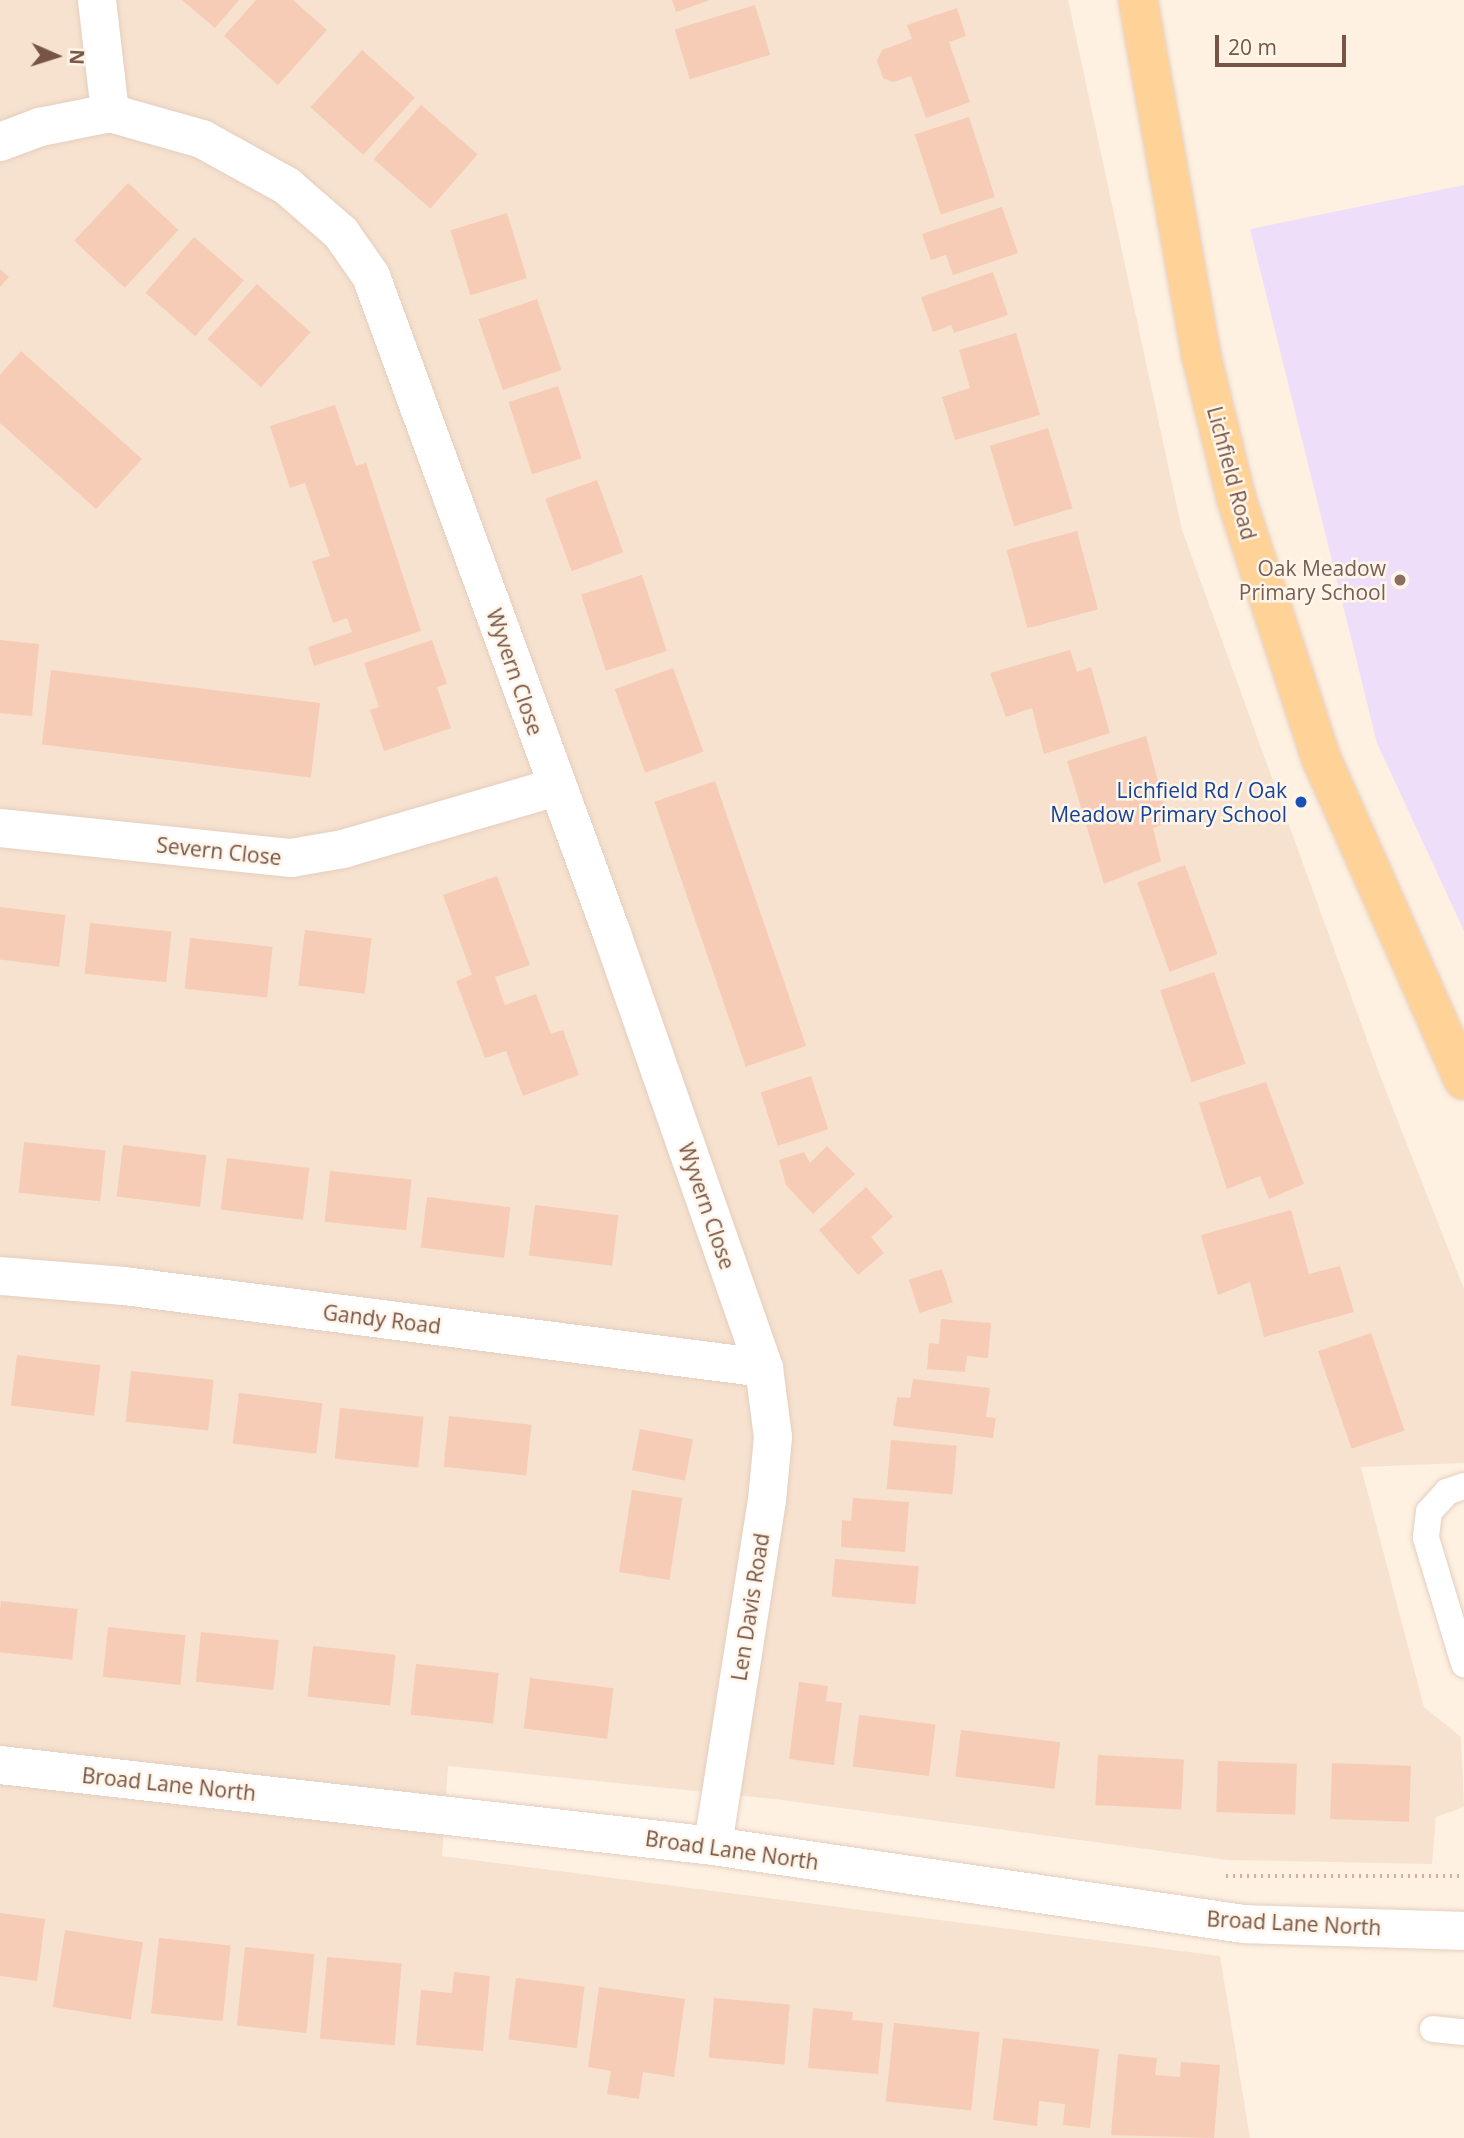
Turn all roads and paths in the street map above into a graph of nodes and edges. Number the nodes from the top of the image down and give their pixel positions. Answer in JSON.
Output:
{"nodes":[{"id":1,"x":97,"y":0,"type":"edge"},
{"id":2,"x":1138,"y":0,"type":"edge"},
{"id":3,"x":110,"y":113,"type":"junction"},
{"id":4,"x":0,"y":142,"type":"edge"},
{"id":5,"x":556,"y":787,"type":"junction"},
{"id":6,"x":0,"y":828,"type":"edge"},
{"id":7,"x":1464,"y":1080,"type":"edge"},
{"id":8,"x":0,"y":1276,"type":"edge"},
{"id":9,"x":764,"y":1368,"type":"junction"},
{"id":10,"x":1464,"y":1486,"type":"edge"},
{"id":11,"x":1464,"y":1664,"type":"edge"},
{"id":12,"x":0,"y":1765,"type":"edge"},
{"id":13,"x":713,"y":1846,"type":"junction"},
{"id":14,"x":1216,"y":1874,"type":"dead end"},
{"id":15,"x":1464,"y":1876,"type":"edge"},
{"id":16,"x":1464,"y":1931,"type":"edge"},
{"id":17,"x":1433,"y":2029,"type":"dead end"},
{"id":18,"x":1464,"y":2032,"type":"edge"}],
"edges":[{"from":1,"to":3,"type":"street"},
{"from":2,"to":7,"type":"main road","name":"Lichfield Road"},
{"from":3,"to":4,"type":"street"},
{"from":3,"to":5,"type":"street","name":"Wyvern Close"},
{"from":5,"to":6,"type":"street","name":"Severn Close"},
{"from":5,"to":9,"type":"street","name":"Wyvern Close"},
{"from":8,"to":9,"type":"street","name":"Gandy Road"},
{"from":9,"to":13,"type":"street","name":"Len Davis Road"},
{"from":10,"to":11,"type":"lane"},
{"from":12,"to":13,"type":"street","name":"Broad Lane North"},
{"from":13,"to":16,"type":"street","name":"Broad Lane North"},
{"from":14,"to":15,"type":"path"},
{"from":17,"to":18,"type":"lane"}]}
